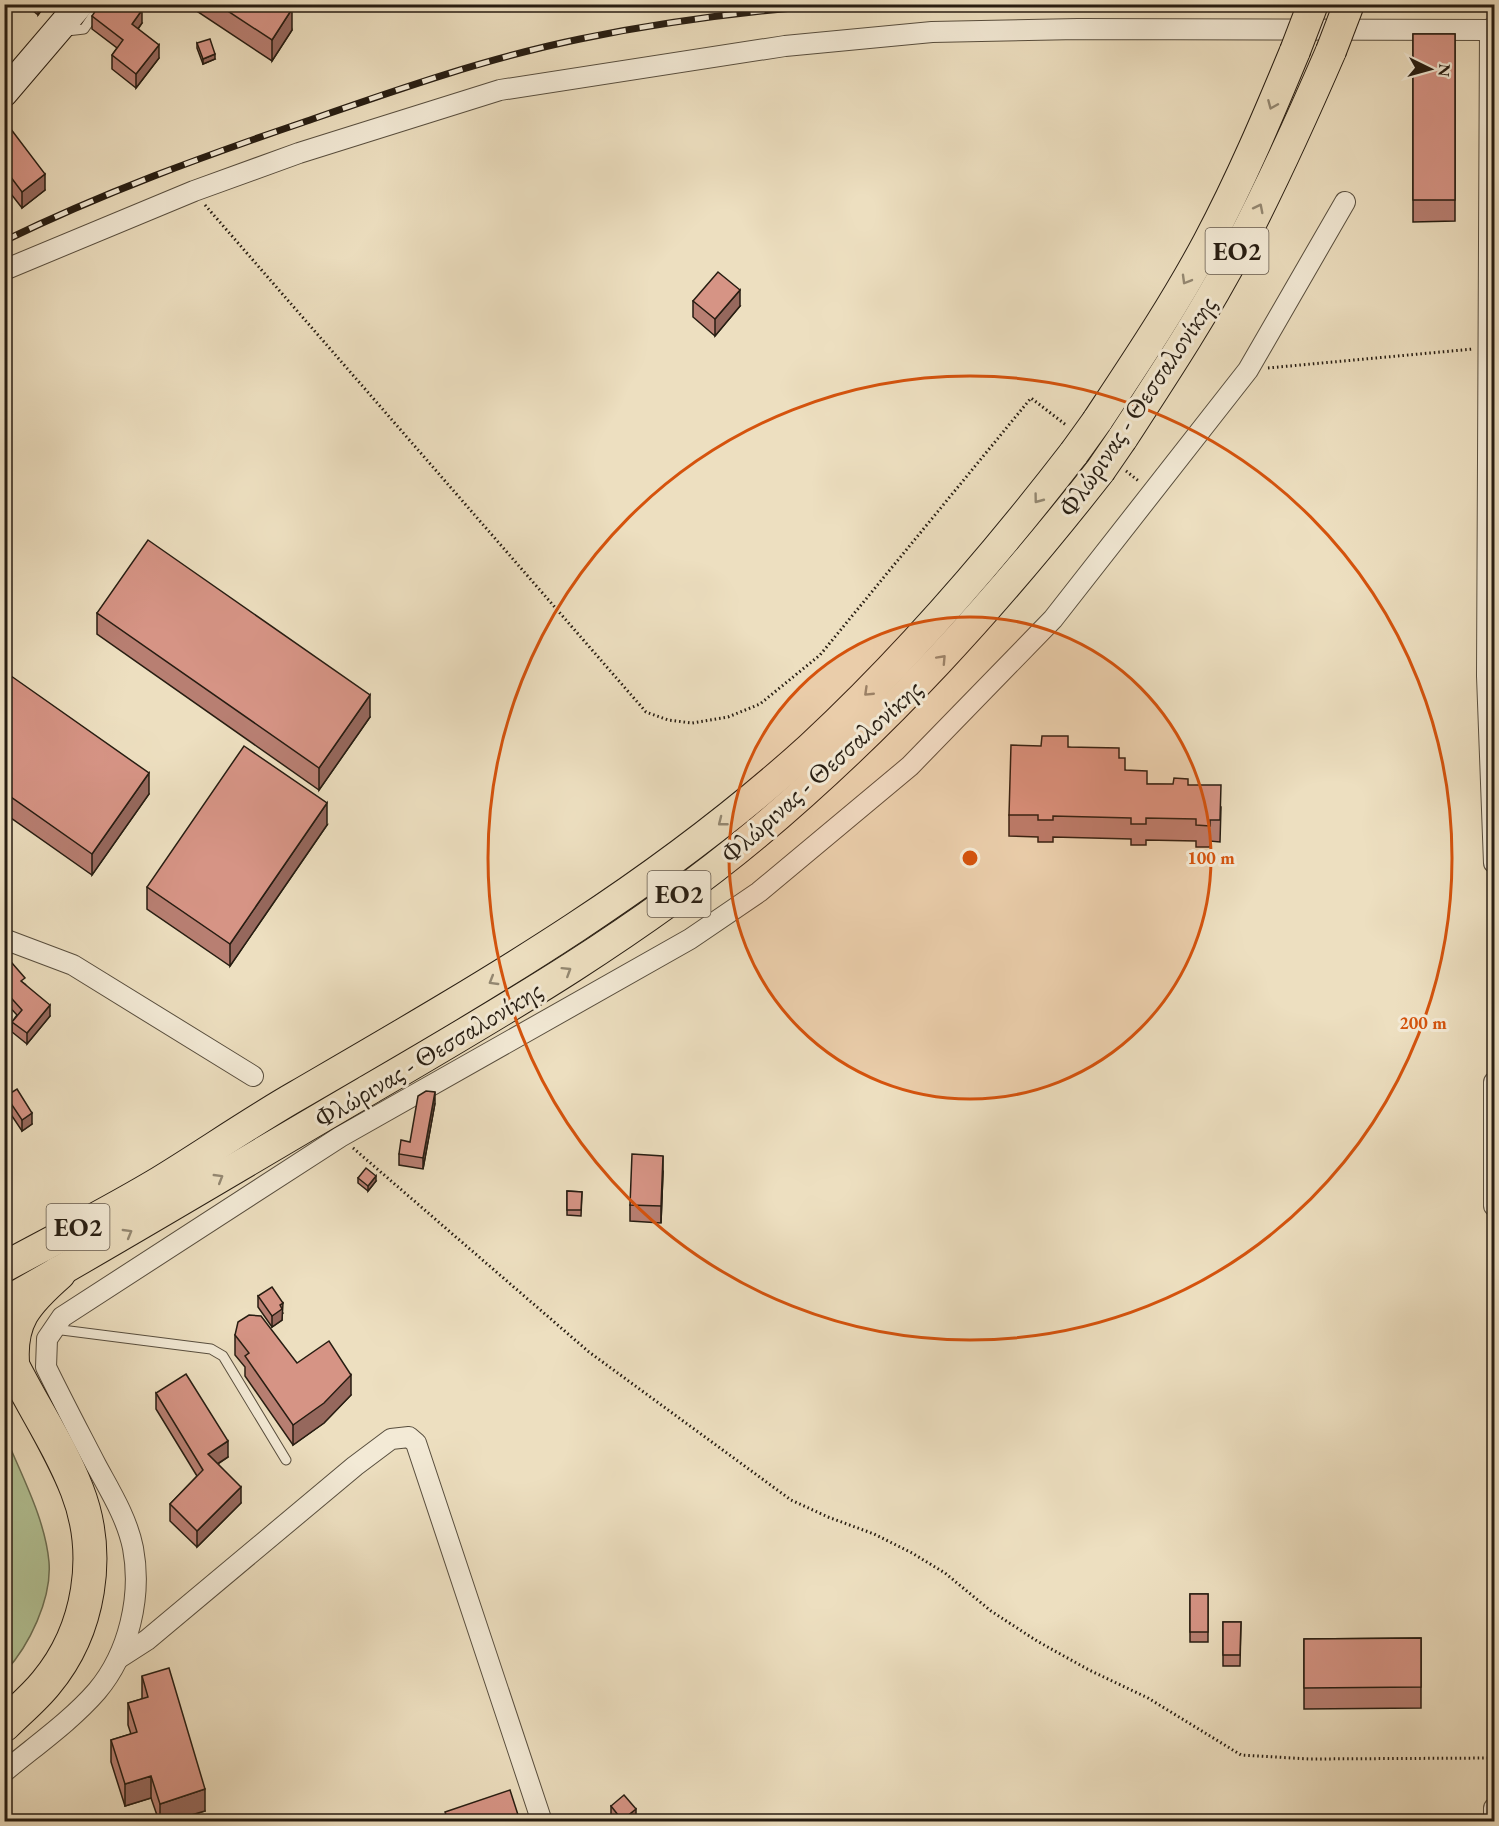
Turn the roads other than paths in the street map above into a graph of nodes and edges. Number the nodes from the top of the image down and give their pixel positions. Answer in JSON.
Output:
{"nodes":[{"id":1,"x":80,"y":4,"type":"edge"},
{"id":2,"x":101,"y":4,"type":"edge"},
{"id":3,"x":1314,"y":4,"type":"edge"},
{"id":4,"x":1349,"y":4,"type":"edge"},
{"id":5,"x":1492,"y":29,"type":"edge"},
{"id":6,"x":67,"y":31,"type":"dead end"},
{"id":7,"x":4,"y":93,"type":"edge"},
{"id":8,"x":1345,"y":202,"type":"dead end"},
{"id":9,"x":4,"y":270,"type":"edge"},
{"id":10,"x":1494,"y":863,"type":"edge"},
{"id":11,"x":4,"y":939,"type":"edge"},
{"id":12,"x":253,"y":1076,"type":"dead end"},
{"id":13,"x":1494,"y":1082,"type":"edge"},
{"id":14,"x":1494,"y":1206,"type":"edge"},
{"id":15,"x":4,"y":1268,"type":"edge"},
{"id":16,"x":59,"y":1272,"type":"junction"},
{"id":17,"x":4,"y":1304,"type":"edge"},
{"id":18,"x":52,"y":1329,"type":"junction"},
{"id":19,"x":7,"y":1369,"type":"edge"},
{"id":20,"x":286,"y":1460,"type":"dead end"},
{"id":21,"x":119,"y":1658,"type":"junction"},
{"id":22,"x":4,"y":1695,"type":"edge"},
{"id":23,"x":4,"y":1725,"type":"edge"},
{"id":24,"x":4,"y":1772,"type":"edge"},
{"id":25,"x":1494,"y":1808,"type":"edge"},
{"id":26,"x":542,"y":1821,"type":"edge"},
{"id":27,"x":1494,"y":1821,"type":"edge"}],
"edges":[{"from":1,"to":7,"type":"main road"},
{"from":2,"to":6,"type":"lane"},
{"from":3,"to":15,"type":"main road","name":"Φλώρινας - Θεσσαλονίκης","number":"ΕΟ2","one_way":true,"bridge":true},
{"from":16,"to":4,"type":"main road","name":"Φλώρινας - Θεσσαλονίκης","number":"ΕΟ2","one_way":true,"bridge":true},
{"from":5,"to":9,"type":"street"},
{"from":5,"to":10,"type":"street"},
{"from":8,"to":18,"type":"street"},
{"from":11,"to":12,"type":"street"},
{"from":13,"to":14,"type":"street"},
{"from":16,"to":17,"type":"main road","name":"Φλώρινας - Θεσσαλονίκης","number":"ΕΟ2"},
{"from":16,"to":19,"type":"highway"},
{"from":18,"to":20,"type":"lane"},
{"from":18,"to":21,"type":"street"},
{"from":19,"to":22,"type":"highway"},
{"from":19,"to":23,"type":"highway"},
{"from":21,"to":24,"type":"street"},
{"from":21,"to":26,"type":"street"},
{"from":25,"to":27,"type":"street"}]}
